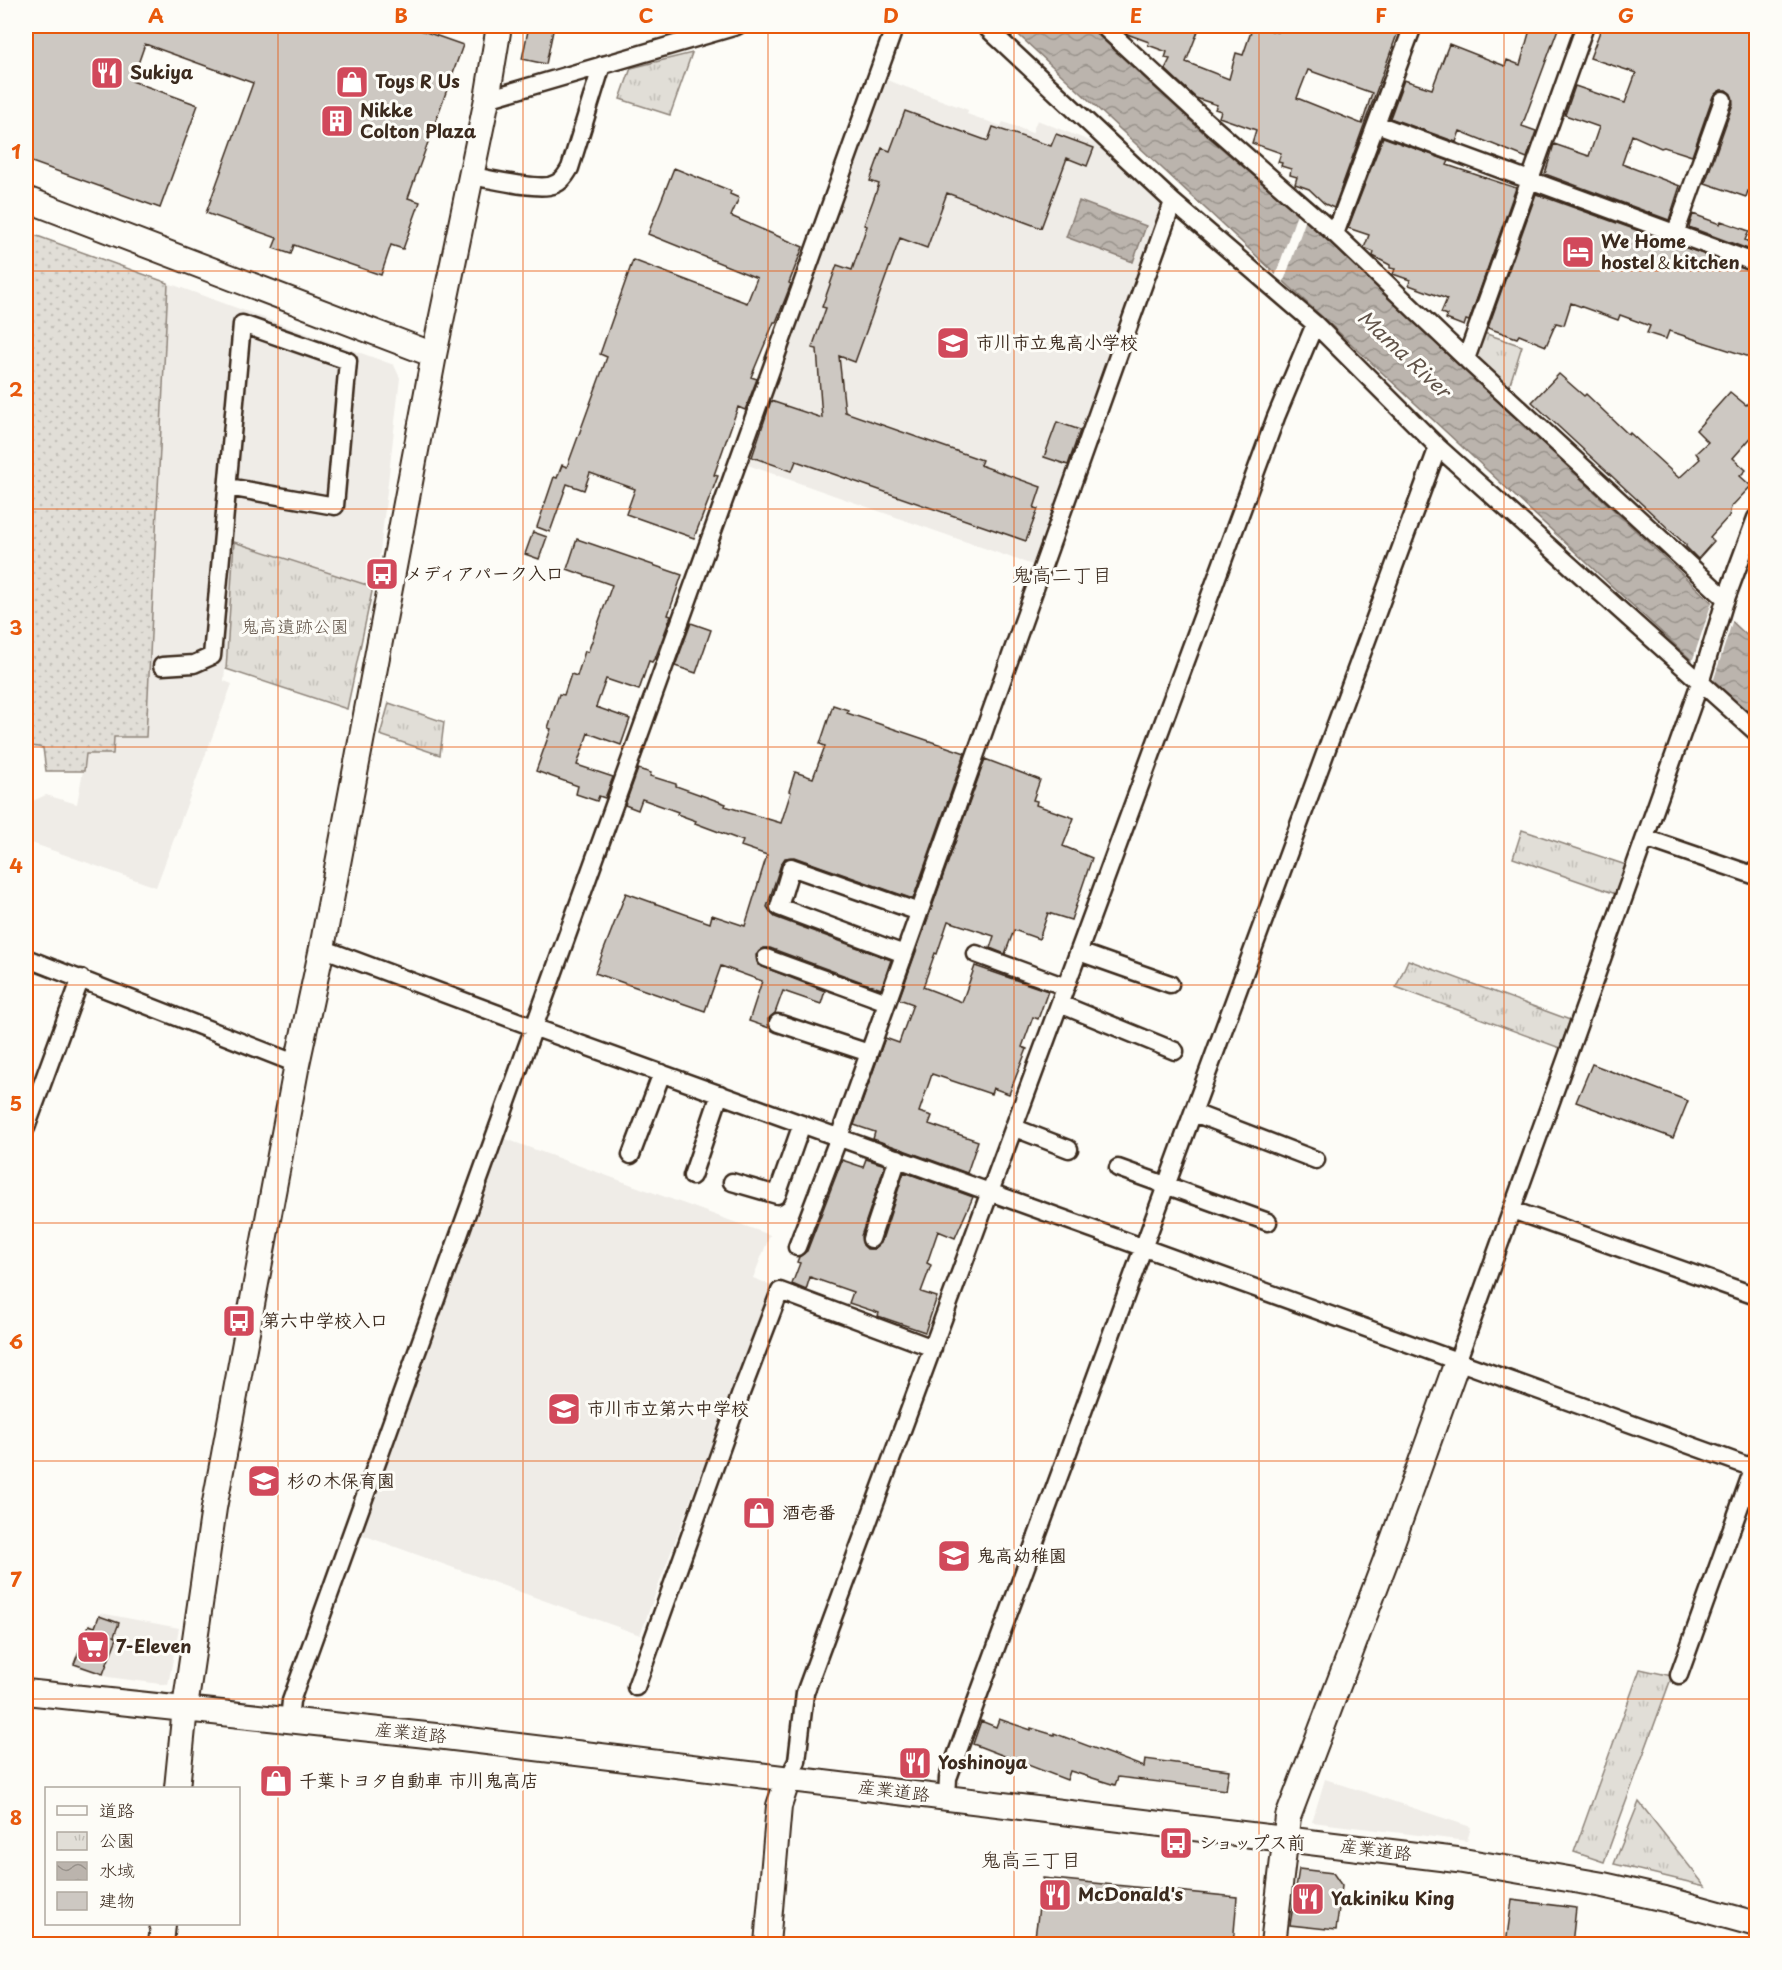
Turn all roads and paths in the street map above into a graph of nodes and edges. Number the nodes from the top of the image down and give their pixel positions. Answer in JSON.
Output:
{"nodes":[{"id":1,"x":499,"y":26,"type":"edge"},
{"id":2,"x":737,"y":26,"type":"edge"},
{"id":3,"x":894,"y":26,"type":"edge"},
{"id":4,"x":985,"y":26,"type":"edge"},
{"id":5,"x":1103,"y":26,"type":"edge"},
{"id":6,"x":1413,"y":26,"type":"edge"},
{"id":7,"x":1585,"y":26,"type":"edge"},
{"id":8,"x":602,"y":65,"type":"junction"},
{"id":9,"x":487,"y":99,"type":"junction"},
{"id":10,"x":1723,"y":100,"type":"dead end"},
{"id":11,"x":1377,"y":124,"type":"junction"},
{"id":12,"x":471,"y":176,"type":"junction"},
{"id":13,"x":1530,"y":180,"type":"junction"},
{"id":14,"x":26,"y":199,"type":"edge"},
{"id":15,"x":1173,"y":202,"type":"junction"},
{"id":16,"x":1335,"y":234,"type":"junction"},
{"id":17,"x":1676,"y":234,"type":"junction"},
{"id":18,"x":1756,"y":263,"type":"edge"},
{"id":19,"x":1315,"y":324,"type":"junction"},
{"id":20,"x":434,"y":355,"type":"junction"},
{"id":21,"x":1466,"y":359,"type":"junction"},
{"id":22,"x":1438,"y":447,"type":"junction"},
{"id":23,"x":228,"y":487,"type":"junction"},
{"id":24,"x":1756,"y":518,"type":"edge"},
{"id":25,"x":1725,"y":602,"type":"junction"},
{"id":26,"x":162,"y":666,"type":"dead end"},
{"id":27,"x":1702,"y":677,"type":"junction"},
{"id":28,"x":1756,"y":732,"type":"edge"},
{"id":29,"x":1645,"y":838,"type":"junction"},
{"id":30,"x":1756,"y":876,"type":"edge"},
{"id":31,"x":919,"y":912,"type":"junction"},
{"id":32,"x":322,"y":948,"type":"junction"},
{"id":33,"x":1080,"y":952,"type":"junction"},
{"id":34,"x":904,"y":954,"type":"junction"},
{"id":35,"x":976,"y":954,"type":"dead end"},
{"id":36,"x":26,"y":958,"type":"edge"},
{"id":37,"x":766,"y":958,"type":"dead end"},
{"id":38,"x":81,"y":978,"type":"junction"},
{"id":39,"x":1170,"y":984,"type":"dead end"},
{"id":40,"x":1066,"y":987,"type":"junction"},
{"id":41,"x":887,"y":1002,"type":"junction"},
{"id":42,"x":1060,"y":1004,"type":"junction"},
{"id":43,"x":778,"y":1023,"type":"dead end"},
{"id":44,"x":533,"y":1027,"type":"junction"},
{"id":45,"x":1175,"y":1051,"type":"dead end"},
{"id":46,"x":869,"y":1053,"type":"junction"},
{"id":47,"x":297,"y":1064,"type":"junction"},
{"id":48,"x":662,"y":1073,"type":"junction"},
{"id":49,"x":720,"y":1094,"type":"junction"},
{"id":50,"x":1194,"y":1113,"type":"junction"},
{"id":51,"x":802,"y":1124,"type":"junction"},
{"id":52,"x":26,"y":1128,"type":"edge"},
{"id":53,"x":1015,"y":1128,"type":"junction"},
{"id":54,"x":839,"y":1137,"type":"junction"},
{"id":55,"x":1069,"y":1149,"type":"dead end"},
{"id":56,"x":631,"y":1155,"type":"dead end"},
{"id":57,"x":898,"y":1158,"type":"junction"},
{"id":58,"x":1316,"y":1160,"type":"dead end"},
{"id":59,"x":1118,"y":1168,"type":"dead end"},
{"id":60,"x":692,"y":1176,"type":"dead end"},
{"id":61,"x":732,"y":1182,"type":"dead end"},
{"id":62,"x":1167,"y":1187,"type":"junction"},
{"id":63,"x":991,"y":1192,"type":"junction"},
{"id":64,"x":1512,"y":1210,"type":"junction"},
{"id":65,"x":1268,"y":1222,"type":"dead end"},
{"id":66,"x":871,"y":1239,"type":"dead end"},
{"id":67,"x":797,"y":1247,"type":"dead end"},
{"id":68,"x":1144,"y":1248,"type":"junction"},
{"id":69,"x":1756,"y":1296,"type":"edge"},
{"id":70,"x":933,"y":1348,"type":"junction"},
{"id":71,"x":1457,"y":1362,"type":"junction"},
{"id":72,"x":1756,"y":1466,"type":"edge"},
{"id":73,"x":1679,"y":1675,"type":"dead end"},
{"id":74,"x":636,"y":1688,"type":"dead end"},
{"id":75,"x":26,"y":1692,"type":"edge"},
{"id":76,"x":185,"y":1708,"type":"junction"},
{"id":77,"x":289,"y":1720,"type":"junction"},
{"id":78,"x":788,"y":1779,"type":"junction"},
{"id":79,"x":177,"y":1787,"type":"edge"},
{"id":80,"x":947,"y":1797,"type":"junction"},
{"id":81,"x":1285,"y":1838,"type":"junction"},
{"id":82,"x":1756,"y":1924,"type":"edge"},
{"id":83,"x":163,"y":1925,"type":"edge"},
{"id":84,"x":161,"y":1944,"type":"edge"},
{"id":85,"x":767,"y":1944,"type":"edge"},
{"id":86,"x":1273,"y":1944,"type":"edge"}],
"edges":[{"from":1,"to":9,"type":"street"},
{"from":2,"to":8,"type":"street"},
{"from":3,"to":44,"type":"street"},
{"from":4,"to":15,"type":"street"},
{"from":5,"to":16,"type":"street"},
{"from":6,"to":11,"type":"street"},
{"from":7,"to":13,"type":"street"},
{"from":8,"to":9,"type":"street"},
{"from":8,"to":12,"type":"street"},
{"from":9,"to":12,"type":"street"},
{"from":10,"to":17,"type":"street"},
{"from":11,"to":13,"type":"street"},
{"from":11,"to":16,"type":"street"},
{"from":12,"to":20,"type":"street"},
{"from":13,"to":17,"type":"street"},
{"from":13,"to":21,"type":"street"},
{"from":14,"to":20,"type":"street"},
{"from":15,"to":19,"type":"street"},
{"from":15,"to":31,"type":"street"},
{"from":16,"to":21,"type":"street"},
{"from":17,"to":18,"type":"street"},
{"from":19,"to":22,"type":"street"},
{"from":19,"to":33,"type":"street"},
{"from":20,"to":32,"type":"street"},
{"from":21,"to":25,"type":"street"},
{"from":22,"to":27,"type":"street"},
{"from":22,"to":50,"type":"street"},
{"from":23,"to":23,"type":"street"},
{"from":23,"to":26,"type":"street"},
{"from":24,"to":25,"type":"street"},
{"from":25,"to":27,"type":"street"},
{"from":27,"to":28,"type":"street"},
{"from":27,"to":29,"type":"street"},
{"from":29,"to":30,"type":"street"},
{"from":29,"to":64,"type":"street"},
{"from":31,"to":34,"type":"street"},
{"from":31,"to":34,"type":"street"},
{"from":32,"to":44,"type":"street"},
{"from":32,"to":47,"type":"street"},
{"from":33,"to":39,"type":"street"},
{"from":33,"to":40,"type":"street"},
{"from":34,"to":41,"type":"street"},
{"from":35,"to":40,"type":"street"},
{"from":36,"to":38,"type":"street"},
{"from":37,"to":41,"type":"street"},
{"from":38,"to":47,"type":"street"},
{"from":38,"to":52,"type":"street"},
{"from":40,"to":42,"type":"street"},
{"from":41,"to":46,"type":"street"},
{"from":42,"to":45,"type":"street"},
{"from":42,"to":53,"type":"street"},
{"from":43,"to":46,"type":"street"},
{"from":44,"to":48,"type":"street"},
{"from":44,"to":77,"type":"street"},
{"from":46,"to":54,"type":"street"},
{"from":47,"to":76,"type":"street"},
{"from":48,"to":49,"type":"street"},
{"from":48,"to":56,"type":"street"},
{"from":49,"to":51,"type":"street"},
{"from":49,"to":60,"type":"street"},
{"from":50,"to":58,"type":"street"},
{"from":50,"to":62,"type":"street"},
{"from":51,"to":54,"type":"street"},
{"from":51,"to":61,"type":"street"},
{"from":53,"to":55,"type":"street"},
{"from":53,"to":63,"type":"street"},
{"from":54,"to":57,"type":"street"},
{"from":54,"to":67,"type":"street"},
{"from":57,"to":63,"type":"street"},
{"from":57,"to":66,"type":"street"},
{"from":59,"to":62,"type":"street"},
{"from":62,"to":65,"type":"street"},
{"from":62,"to":68,"type":"street"},
{"from":63,"to":68,"type":"street"},
{"from":63,"to":70,"type":"street"},
{"from":64,"to":69,"type":"street"},
{"from":64,"to":71,"type":"street"},
{"from":68,"to":71,"type":"street"},
{"from":68,"to":80,"type":"street"},
{"from":70,"to":74,"type":"street"},
{"from":70,"to":78,"type":"street"},
{"from":71,"to":72,"type":"street"},
{"from":71,"to":81,"type":"street"},
{"from":72,"to":73,"type":"street"},
{"from":75,"to":76,"type":"street","name":"産業道路"},
{"from":76,"to":77,"type":"street","name":"産業道路"},
{"from":76,"to":79,"type":"street"},
{"from":77,"to":78,"type":"street","name":"産業道路"},
{"from":78,"to":80,"type":"street","name":"産業道路"},
{"from":78,"to":85,"type":"street"},
{"from":80,"to":81,"type":"street","name":"産業道路"},
{"from":81,"to":82,"type":"street","name":"産業道路"},
{"from":81,"to":86,"type":"street"},
{"from":83,"to":84,"type":"street"}]}
